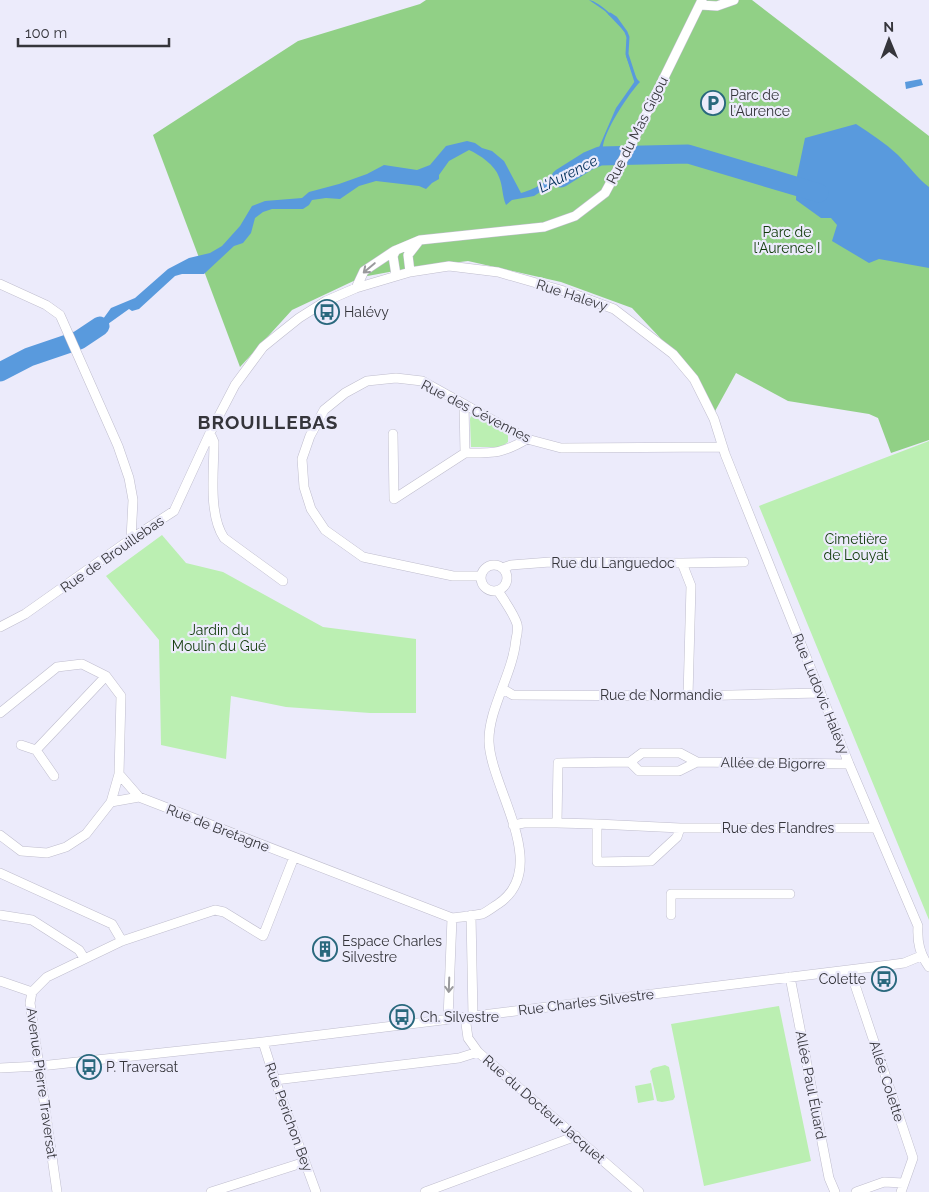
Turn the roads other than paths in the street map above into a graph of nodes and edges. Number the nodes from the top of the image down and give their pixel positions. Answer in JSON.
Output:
{"nodes":[{"id":1,"x":734,"y":0,"type":"edge"},
{"id":2,"x":701,"y":2,"type":"edge"},
{"id":3,"x":420,"y":240,"type":"junction"},
{"id":4,"x":396,"y":250,"type":"junction"},
{"id":5,"x":410,"y":272,"type":"junction"},
{"id":6,"x":396,"y":276,"type":"junction"},
{"id":7,"x":0,"y":284,"type":"edge"},
{"id":8,"x":356,"y":288,"type":"junction"},
{"id":9,"x":464,"y":404,"type":"junction"},
{"id":10,"x":714,"y":419,"type":"joint"},
{"id":11,"x":210,"y":433,"type":"junction"},
{"id":12,"x":393,"y":434,"type":"dead end"},
{"id":13,"x":527,"y":439,"type":"junction"},
{"id":14,"x":723,"y":447,"type":"junction"},
{"id":15,"x":465,"y":453,"type":"junction"},
{"id":16,"x":131,"y":539,"type":"junction"},
{"id":17,"x":744,"y":562,"type":"dead end"},
{"id":18,"x":682,"y":563,"type":"junction"},
{"id":19,"x":502,"y":568,"type":"junction"},
{"id":20,"x":480,"y":576,"type":"junction"},
{"id":21,"x":283,"y":581,"type":"dead end"},
{"id":22,"x":498,"y":591,"type":"junction"},
{"id":23,"x":0,"y":627,"type":"edge"},
{"id":24,"x":106,"y":676,"type":"junction"},
{"id":25,"x":503,"y":689,"type":"junction"},
{"id":26,"x":821,"y":694,"type":"junction"},
{"id":27,"x":688,"y":696,"type":"junction"},
{"id":28,"x":0,"y":713,"type":"edge"},
{"id":29,"x":20,"y":745,"type":"dead end"},
{"id":30,"x":36,"y":750,"type":"junction"},
{"id":31,"x":630,"y":762,"type":"junction"},
{"id":32,"x":697,"y":762,"type":"junction"},
{"id":33,"x":849,"y":764,"type":"junction"},
{"id":34,"x":119,"y":774,"type":"junction"},
{"id":35,"x":54,"y":776,"type":"dead end"},
{"id":36,"x":139,"y":797,"type":"junction"},
{"id":37,"x":111,"y":802,"type":"junction"},
{"id":38,"x":557,"y":823,"type":"junction"},
{"id":39,"x":597,"y":824,"type":"junction"},
{"id":40,"x":514,"y":825,"type":"junction"},
{"id":41,"x":876,"y":827,"type":"junction"},
{"id":42,"x":680,"y":828,"type":"junction"},
{"id":43,"x":0,"y":835,"type":"edge"},
{"id":44,"x":294,"y":857,"type":"junction"},
{"id":45,"x":2,"y":873,"type":"edge"},
{"id":46,"x":790,"y":894,"type":"dead end"},
{"id":47,"x":0,"y":915,"type":"edge"},
{"id":48,"x":471,"y":915,"type":"junction"},
{"id":49,"x":671,"y":915,"type":"dead end"},
{"id":50,"x":452,"y":918,"type":"junction"},
{"id":51,"x":122,"y":941,"type":"junction"},
{"id":52,"x":921,"y":956,"type":"junction"},
{"id":53,"x":84,"y":958,"type":"junction"},
{"id":54,"x":929,"y":968,"type":"edge"},
{"id":55,"x":850,"y":970,"type":"junction"},
{"id":56,"x":790,"y":977,"type":"junction"},
{"id":57,"x":0,"y":981,"type":"edge"},
{"id":58,"x":32,"y":992,"type":"junction"},
{"id":59,"x":469,"y":1016,"type":"junction"},
{"id":60,"x":448,"y":1019,"type":"junction"},
{"id":61,"x":263,"y":1042,"type":"junction"},
{"id":62,"x":478,"y":1052,"type":"junction"},
{"id":63,"x":40,"y":1066,"type":"junction"},
{"id":64,"x":0,"y":1068,"type":"edge"},
{"id":65,"x":275,"y":1080,"type":"junction"},
{"id":66,"x":576,"y":1136,"type":"junction"},
{"id":67,"x":305,"y":1162,"type":"junction"},
{"id":68,"x":902,"y":1188,"type":"edge"},
{"id":69,"x":57,"y":1192,"type":"edge"},
{"id":70,"x":211,"y":1192,"type":"edge"},
{"id":71,"x":316,"y":1192,"type":"edge"},
{"id":72,"x":425,"y":1192,"type":"edge"},
{"id":73,"x":639,"y":1192,"type":"edge"},
{"id":74,"x":835,"y":1192,"type":"edge"},
{"id":75,"x":856,"y":1192,"type":"edge"}],
"edges":[{"from":1,"to":2,"type":"street"},
{"from":2,"to":3,"type":"street","name":"Rue du Mas Gigou"},
{"from":3,"to":4,"type":"street","name":"Rue du Mas Gigou"},
{"from":3,"to":5,"type":"street"},
{"from":4,"to":6,"type":"street"},
{"from":4,"to":8,"type":"street","name":"Rue du Mas Gigou","one_way":true},
{"from":5,"to":6,"type":"street","name":"Rue Halevy"},
{"from":5,"to":10,"type":"street","name":"Rue Halevy"},
{"from":6,"to":8,"type":"street","name":"Rue de Brouillebas"},
{"from":7,"to":16,"type":"street"},
{"from":8,"to":11,"type":"street","name":"Rue de Brouillebas"},
{"from":9,"to":13,"type":"street","name":"Rue des Cévennes"},
{"from":9,"to":15,"type":"street"},
{"from":9,"to":20,"type":"street","name":"Rue des Cévennes"},
{"from":10,"to":14,"type":"street","name":"Rue Ludovic Halévy"},
{"from":11,"to":16,"type":"street","name":"Rue de Brouillebas"},
{"from":11,"to":21,"type":"street"},
{"from":12,"to":15,"type":"street"},
{"from":13,"to":14,"type":"street","name":"Rue des Cévennes"},
{"from":13,"to":15,"type":"street"},
{"from":14,"to":26,"type":"street","name":"Rue Ludovic Halévy"},
{"from":16,"to":23,"type":"street","name":"Rue de Brouillebas"},
{"from":17,"to":18,"type":"street"},
{"from":18,"to":19,"type":"street","name":"Rue du Languedoc"},
{"from":18,"to":27,"type":"street","name":"Rue du Languedoc"},
{"from":19,"to":20,"type":"street"},
{"from":19,"to":22,"type":"street"},
{"from":20,"to":22,"type":"street"},
{"from":22,"to":25,"type":"street"},
{"from":24,"to":28,"type":"street"},
{"from":24,"to":30,"type":"street"},
{"from":24,"to":34,"type":"street"},
{"from":25,"to":27,"type":"street","name":"Rue de Normandie"},
{"from":25,"to":40,"type":"street"},
{"from":26,"to":27,"type":"street","name":"Rue de Normandie"},
{"from":26,"to":33,"type":"street","name":"Rue Ludovic Halévy"},
{"from":29,"to":30,"type":"street"},
{"from":30,"to":35,"type":"street"},
{"from":31,"to":32,"type":"street"},
{"from":31,"to":32,"type":"street"},
{"from":31,"to":38,"type":"street"},
{"from":32,"to":33,"type":"street","name":"Allée de Bigorre"},
{"from":33,"to":41,"type":"street","name":"Rue Ludovic Halévy"},
{"from":34,"to":36,"type":"street"},
{"from":34,"to":37,"type":"street"},
{"from":36,"to":37,"type":"street"},
{"from":36,"to":44,"type":"street","name":"Rue de Bretagne"},
{"from":37,"to":43,"type":"street"},
{"from":38,"to":39,"type":"street"},
{"from":38,"to":40,"type":"street"},
{"from":39,"to":42,"type":"street","name":"Rue des Flandres"},
{"from":39,"to":42,"type":"street"},
{"from":40,"to":48,"type":"street"},
{"from":41,"to":42,"type":"street","name":"Rue des Flandres"},
{"from":41,"to":52,"type":"street","name":"Rue Ludovic Halévy"},
{"from":44,"to":50,"type":"street","name":"Rue de Bretagne"},
{"from":44,"to":51,"type":"street","name":"Avenue Pierre Traversat"},
{"from":45,"to":51,"type":"street"},
{"from":46,"to":49,"type":"street"},
{"from":47,"to":53,"type":"street"},
{"from":48,"to":50,"type":"street"},
{"from":48,"to":59,"type":"street","name":"Rue du Docteur Jacquet"},
{"from":50,"to":60,"type":"street","one_way":true},
{"from":51,"to":53,"type":"street","name":"Avenue Pierre Traversat"},
{"from":52,"to":54,"type":"street","name":"Rue Ludovic Halévy"},
{"from":52,"to":55,"type":"street","name":"Rue Charles Silvestre"},
{"from":53,"to":58,"type":"street","name":"Avenue Pierre Traversat"},
{"from":55,"to":56,"type":"street","name":"Rue Charles Silvestre"},
{"from":55,"to":68,"type":"street","name":"Allée Colette"},
{"from":56,"to":59,"type":"street","name":"Rue Charles Silvestre"},
{"from":56,"to":74,"type":"street","name":"Allée Paul Éluard"},
{"from":57,"to":58,"type":"street"},
{"from":58,"to":63,"type":"street","name":"Avenue Pierre Traversat"},
{"from":59,"to":60,"type":"street","name":"Rue Charles Silvestre"},
{"from":59,"to":62,"type":"street","name":"Rue du Docteur Jacquet"},
{"from":60,"to":61,"type":"street","name":"Rue Charles Silvestre"},
{"from":61,"to":63,"type":"street","name":"Rue Charles Silvestre"},
{"from":61,"to":65,"type":"street","name":"Rue Perichon Bey"},
{"from":62,"to":65,"type":"street"},
{"from":62,"to":66,"type":"street","name":"Rue du Docteur Jacquet"},
{"from":63,"to":64,"type":"street","name":"Rue Charles Silvestre"},
{"from":63,"to":69,"type":"street","name":"Avenue Pierre Traversat"},
{"from":65,"to":67,"type":"street","name":"Rue Perichon Bey"},
{"from":66,"to":72,"type":"street"},
{"from":66,"to":73,"type":"street","name":"Rue du Docteur Jacquet"},
{"from":67,"to":70,"type":"street"},
{"from":67,"to":71,"type":"street","name":"Rue Perichon Bey"},
{"from":68,"to":75,"type":"street"}]}
